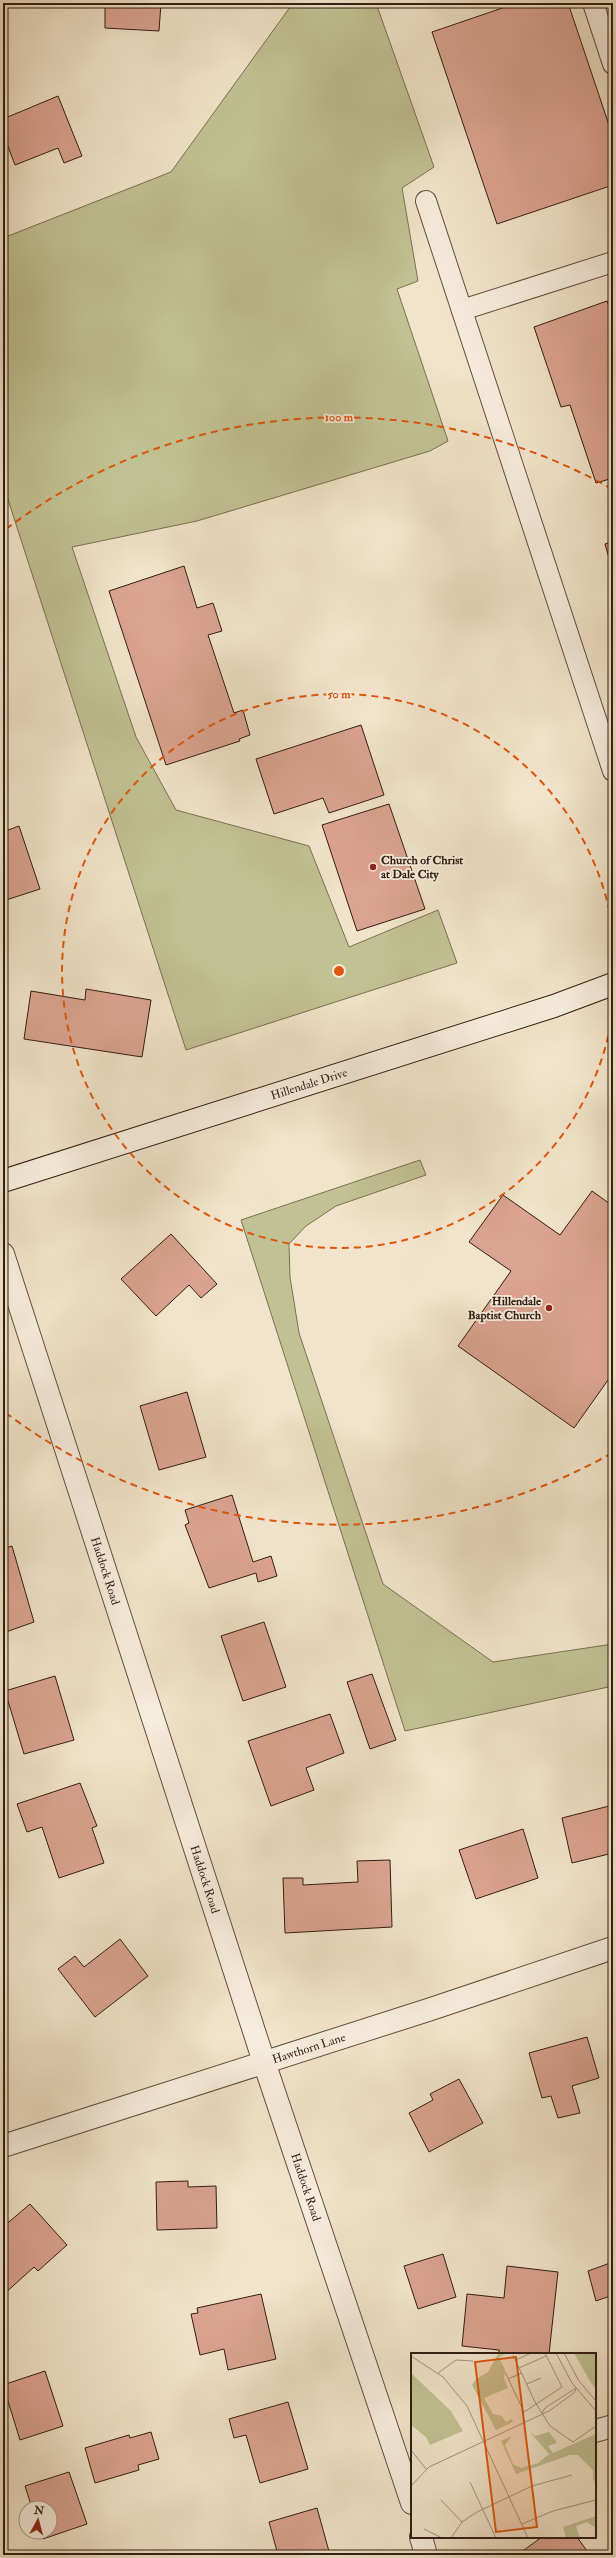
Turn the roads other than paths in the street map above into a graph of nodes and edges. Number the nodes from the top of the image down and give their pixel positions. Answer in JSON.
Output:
{"nodes":[{"id":1,"x":593,"y":3,"type":"edge"},
{"id":2,"x":610,"y":42,"type":"edge"},
{"id":3,"x":613,"y":64,"type":"edge"},
{"id":4,"x":426,"y":201,"type":"dead end"},
{"id":5,"x":613,"y":262,"type":"edge"},
{"id":6,"x":462,"y":310,"type":"junction"},
{"id":7,"x":613,"y":771,"type":"edge"},
{"id":8,"x":613,"y":984,"type":"edge"},
{"id":9,"x":3,"y":1181,"type":"edge"},
{"id":10,"x":3,"y":1254,"type":"edge"},
{"id":11,"x":613,"y":1948,"type":"edge"},
{"id":12,"x":264,"y":2062,"type":"junction"},
{"id":13,"x":3,"y":2146,"type":"edge"},
{"id":14,"x":613,"y":2426,"type":"edge"},
{"id":15,"x":596,"y":2431,"type":"edge"},
{"id":16,"x":411,"y":2492,"type":"edge"},
{"id":17,"x":421,"y":2538,"type":"edge"},
{"id":18,"x":426,"y":2555,"type":"edge"}],
"edges":[{"from":1,"to":2,"type":"lane"},
{"from":2,"to":3,"type":"lane"},
{"from":4,"to":6,"type":"lane"},
{"from":5,"to":6,"type":"lane"},
{"from":6,"to":7,"type":"lane"},
{"from":8,"to":9,"type":"street","name":"Hillendale Drive"},
{"from":10,"to":12,"type":"street","name":"Haddock Road"},
{"from":11,"to":12,"type":"street","name":"Hawthorn Lane"},
{"from":12,"to":13,"type":"street","name":"Hawthorn Lane"},
{"from":12,"to":16,"type":"street","name":"Haddock Road"},
{"from":14,"to":15,"type":"street"},
{"from":17,"to":18,"type":"street"}]}
